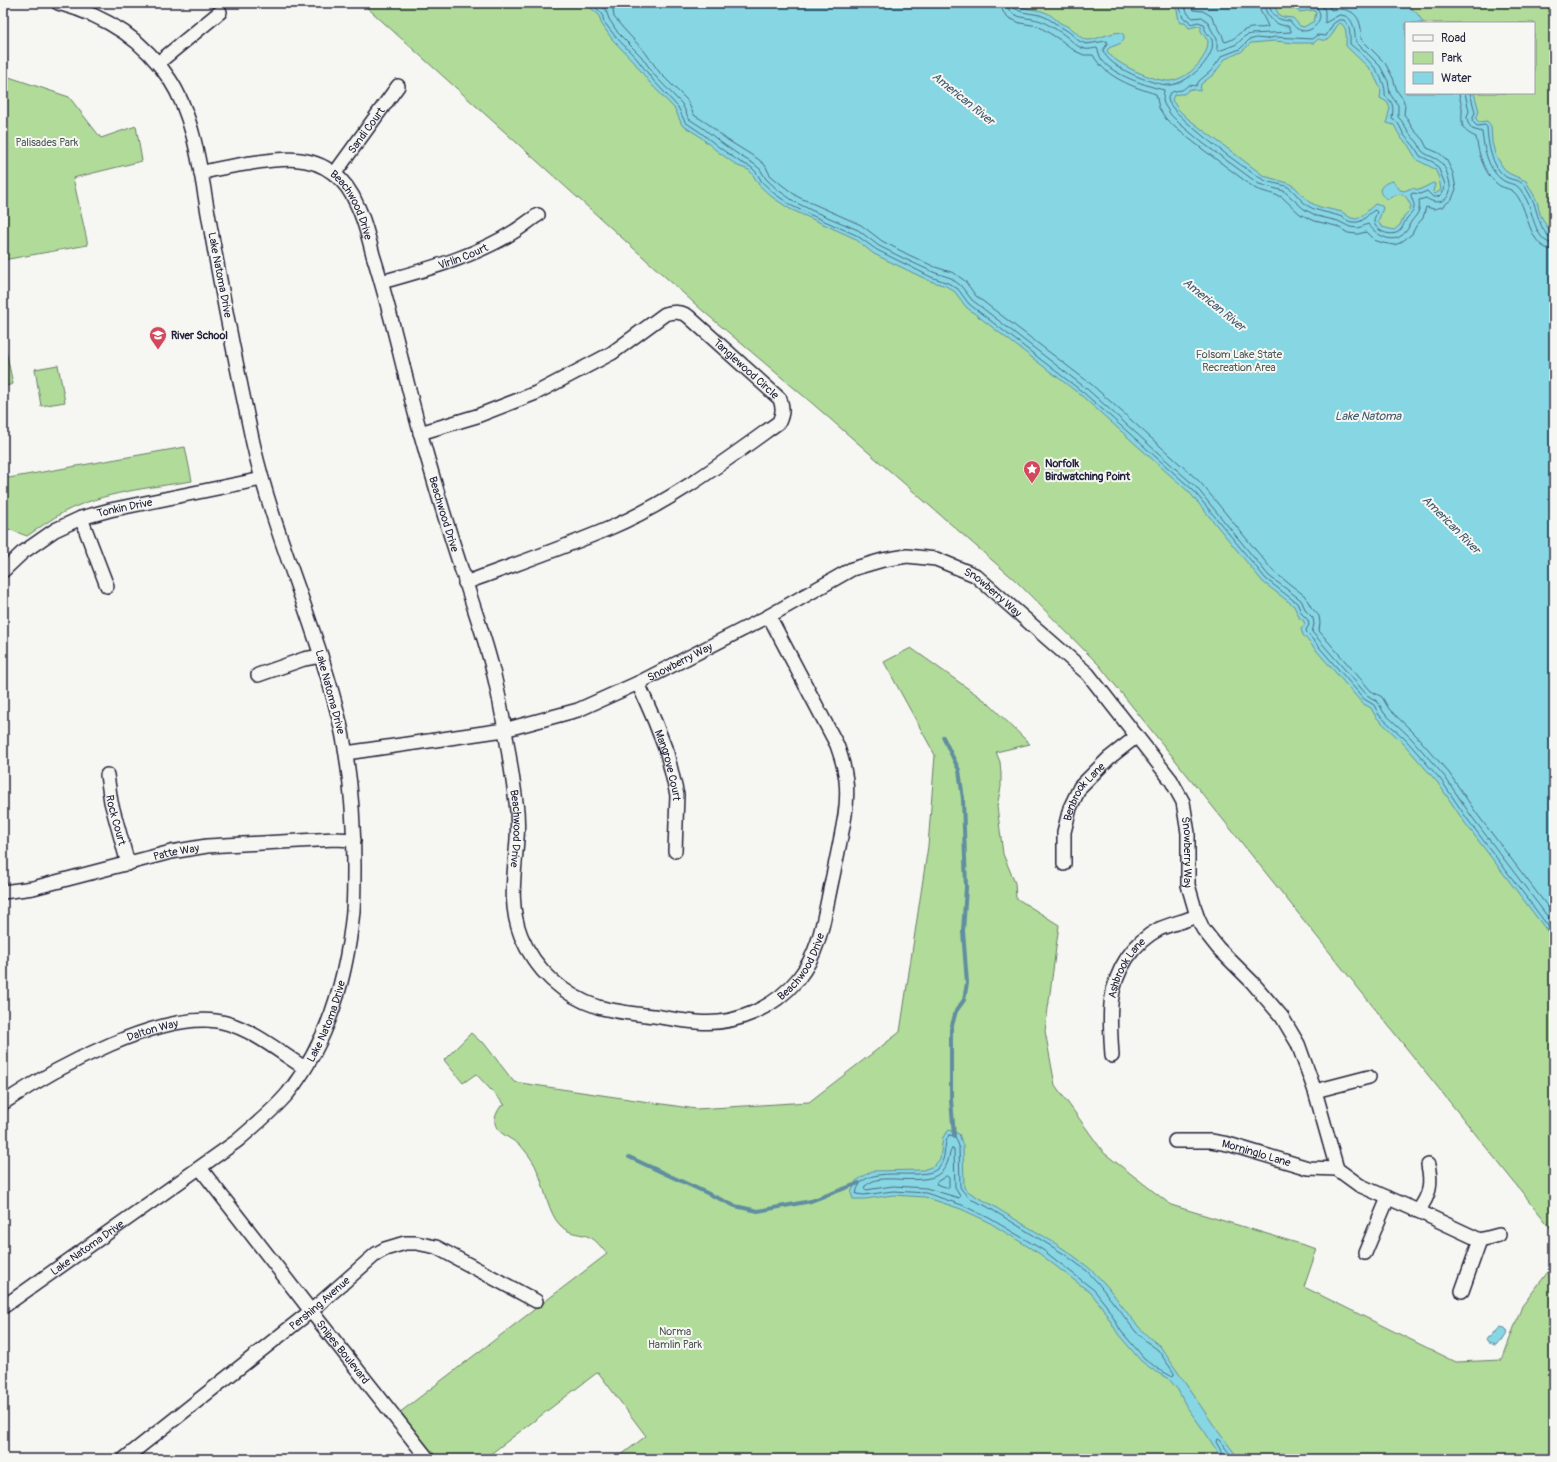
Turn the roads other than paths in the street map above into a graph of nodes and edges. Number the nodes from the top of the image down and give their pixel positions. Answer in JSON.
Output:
{"nodes":[{"id":1,"x":58,"y":3,"type":"edge"},
{"id":2,"x":74,"y":5,"type":"edge"},
{"id":3,"x":220,"y":12,"type":"dead end"},
{"id":4,"x":158,"y":63,"type":"junction"},
{"id":5,"x":398,"y":86,"type":"dead end"},
{"id":6,"x":202,"y":173,"type":"junction"},
{"id":7,"x":335,"y":173,"type":"junction"},
{"id":8,"x":538,"y":215,"type":"dead end"},
{"id":9,"x":382,"y":282,"type":"junction"},
{"id":10,"x":420,"y":433,"type":"junction"},
{"id":11,"x":262,"y":479,"type":"junction"},
{"id":12,"x":81,"y":518,"type":"junction"},
{"id":13,"x":3,"y":571,"type":"edge"},
{"id":14,"x":466,"y":583,"type":"junction"},
{"id":15,"x":107,"y":586,"type":"dead end"},
{"id":16,"x":769,"y":616,"type":"junction"},
{"id":17,"x":321,"y":656,"type":"junction"},
{"id":18,"x":258,"y":675,"type":"dead end"},
{"id":19,"x":638,"y":683,"type":"junction"},
{"id":20,"x":504,"y":730,"type":"junction"},
{"id":21,"x":1137,"y":736,"type":"junction"},
{"id":22,"x":346,"y":753,"type":"junction"},
{"id":23,"x":107,"y":775,"type":"dead end"},
{"id":24,"x":354,"y":840,"type":"junction"},
{"id":25,"x":675,"y":851,"type":"dead end"},
{"id":26,"x":128,"y":864,"type":"junction"},
{"id":27,"x":1064,"y":864,"type":"dead end"},
{"id":28,"x":3,"y":892,"type":"edge"},
{"id":29,"x":1197,"y":916,"type":"junction"},
{"id":30,"x":1112,"y":1056,"type":"dead end"},
{"id":31,"x":305,"y":1068,"type":"junction"},
{"id":32,"x":1369,"y":1077,"type":"dead end"},
{"id":33,"x":1315,"y":1091,"type":"junction"},
{"id":34,"x":3,"y":1103,"type":"edge"},
{"id":35,"x":1175,"y":1141,"type":"dead end"},
{"id":36,"x":1428,"y":1164,"type":"dead end"},
{"id":37,"x":200,"y":1168,"type":"junction"},
{"id":38,"x":1337,"y":1169,"type":"junction"},
{"id":39,"x":1388,"y":1198,"type":"junction"},
{"id":40,"x":1418,"y":1211,"type":"junction"},
{"id":41,"x":1499,"y":1235,"type":"dead end"},
{"id":42,"x":1480,"y":1240,"type":"junction"},
{"id":43,"x":1365,"y":1253,"type":"dead end"},
{"id":44,"x":1462,"y":1291,"type":"dead end"},
{"id":45,"x":536,"y":1301,"type":"dead end"},
{"id":46,"x":3,"y":1307,"type":"edge"},
{"id":47,"x":311,"y":1311,"type":"junction"},
{"id":48,"x":124,"y":1459,"type":"edge"},
{"id":49,"x":428,"y":1459,"type":"edge"}],
"edges":[{"from":1,"to":2,"type":"street","name":"Lake Natoma Drive"},
{"from":2,"to":4,"type":"street","name":"Lake Natoma Drive"},
{"from":3,"to":4,"type":"street"},
{"from":4,"to":6,"type":"street","name":"Lake Natoma Drive"},
{"from":5,"to":7,"type":"street","name":"Sandi Court"},
{"from":6,"to":7,"type":"street","name":"Beachwood Drive"},
{"from":6,"to":11,"type":"street","name":"Lake Natoma Drive"},
{"from":7,"to":9,"type":"street","name":"Beachwood Drive"},
{"from":8,"to":9,"type":"street","name":"Virlin Court"},
{"from":9,"to":10,"type":"street","name":"Beachwood Drive"},
{"from":10,"to":14,"type":"street","name":"Beachwood Drive"},
{"from":10,"to":14,"type":"street","name":"Tanglewood Circle"},
{"from":11,"to":12,"type":"street","name":"Tonkin Drive"},
{"from":11,"to":17,"type":"street","name":"Lake Natoma Drive"},
{"from":12,"to":13,"type":"street","name":"Tonkin Drive"},
{"from":12,"to":15,"type":"street"},
{"from":14,"to":20,"type":"street","name":"Beachwood Drive"},
{"from":16,"to":19,"type":"street","name":"Snowberry Way"},
{"from":16,"to":20,"type":"street","name":"Beachwood Drive"},
{"from":16,"to":21,"type":"street","name":"Snowberry Way"},
{"from":17,"to":18,"type":"street"},
{"from":17,"to":22,"type":"street","name":"Lake Natoma Drive"},
{"from":19,"to":20,"type":"street","name":"Snowberry Way"},
{"from":19,"to":25,"type":"street","name":"Mangrove Court"},
{"from":20,"to":22,"type":"street","name":"Snowberry Way"},
{"from":21,"to":27,"type":"street","name":"Benbrook Lane"},
{"from":21,"to":29,"type":"street","name":"Snowberry Way"},
{"from":22,"to":24,"type":"street","name":"Lake Natoma Drive"},
{"from":23,"to":26,"type":"street","name":"Rock Court"},
{"from":24,"to":26,"type":"street","name":"Patte Way"},
{"from":24,"to":31,"type":"street","name":"Lake Natoma Drive"},
{"from":26,"to":28,"type":"street","name":"Patte Way"},
{"from":29,"to":30,"type":"street","name":"Ashbrook Lane"},
{"from":29,"to":33,"type":"street","name":"Snowberry Way"},
{"from":31,"to":34,"type":"street","name":"Dalton Way"},
{"from":31,"to":37,"type":"street","name":"Lake Natoma Drive"},
{"from":32,"to":33,"type":"street"},
{"from":33,"to":38,"type":"street","name":"Snowberry Way"},
{"from":35,"to":38,"type":"street","name":"Morninglo Lane"},
{"from":36,"to":40,"type":"street"},
{"from":37,"to":46,"type":"street","name":"Lake Natoma Drive"},
{"from":37,"to":47,"type":"street","name":"Snipes Boulevard"},
{"from":38,"to":39,"type":"street"},
{"from":39,"to":40,"type":"street"},
{"from":39,"to":43,"type":"street"},
{"from":40,"to":42,"type":"street"},
{"from":41,"to":42,"type":"street"},
{"from":42,"to":44,"type":"street"},
{"from":45,"to":47,"type":"street","name":"Pershing Avenue"},
{"from":47,"to":48,"type":"street","name":"Pershing Avenue"},
{"from":47,"to":49,"type":"street","name":"Snipes Boulevard"}]}
